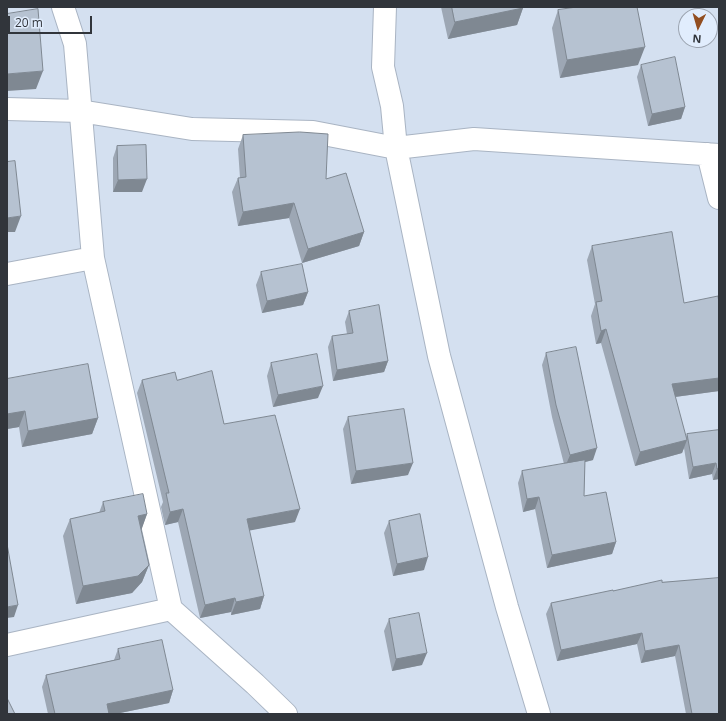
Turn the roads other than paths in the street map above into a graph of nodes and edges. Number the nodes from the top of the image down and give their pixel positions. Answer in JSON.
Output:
{"nodes":[{"id":1,"x":63,"y":7,"type":"edge"},
{"id":2,"x":385,"y":7,"type":"edge"},
{"id":3,"x":7,"y":110,"type":"edge"},
{"id":4,"x":80,"y":111,"type":"junction"},
{"id":5,"x":396,"y":148,"type":"junction"},
{"id":6,"x":713,"y":154,"type":"edge"},
{"id":7,"x":719,"y":198,"type":"edge"},
{"id":8,"x":93,"y":258,"type":"junction"},
{"id":9,"x":7,"y":274,"type":"edge"},
{"id":10,"x":171,"y":609,"type":"junction"},
{"id":11,"x":7,"y":645,"type":"edge"},
{"id":12,"x":286,"y":714,"type":"edge"},
{"id":13,"x":539,"y":714,"type":"edge"}],
"edges":[{"from":1,"to":4,"type":"street"},
{"from":2,"to":5,"type":"street"},
{"from":3,"to":4,"type":"street"},
{"from":4,"to":5,"type":"street"},
{"from":4,"to":8,"type":"street"},
{"from":5,"to":6,"type":"street"},
{"from":5,"to":13,"type":"street"},
{"from":6,"to":7,"type":"street"},
{"from":8,"to":9,"type":"street"},
{"from":8,"to":10,"type":"street"},
{"from":10,"to":11,"type":"street"},
{"from":10,"to":12,"type":"street"}]}
